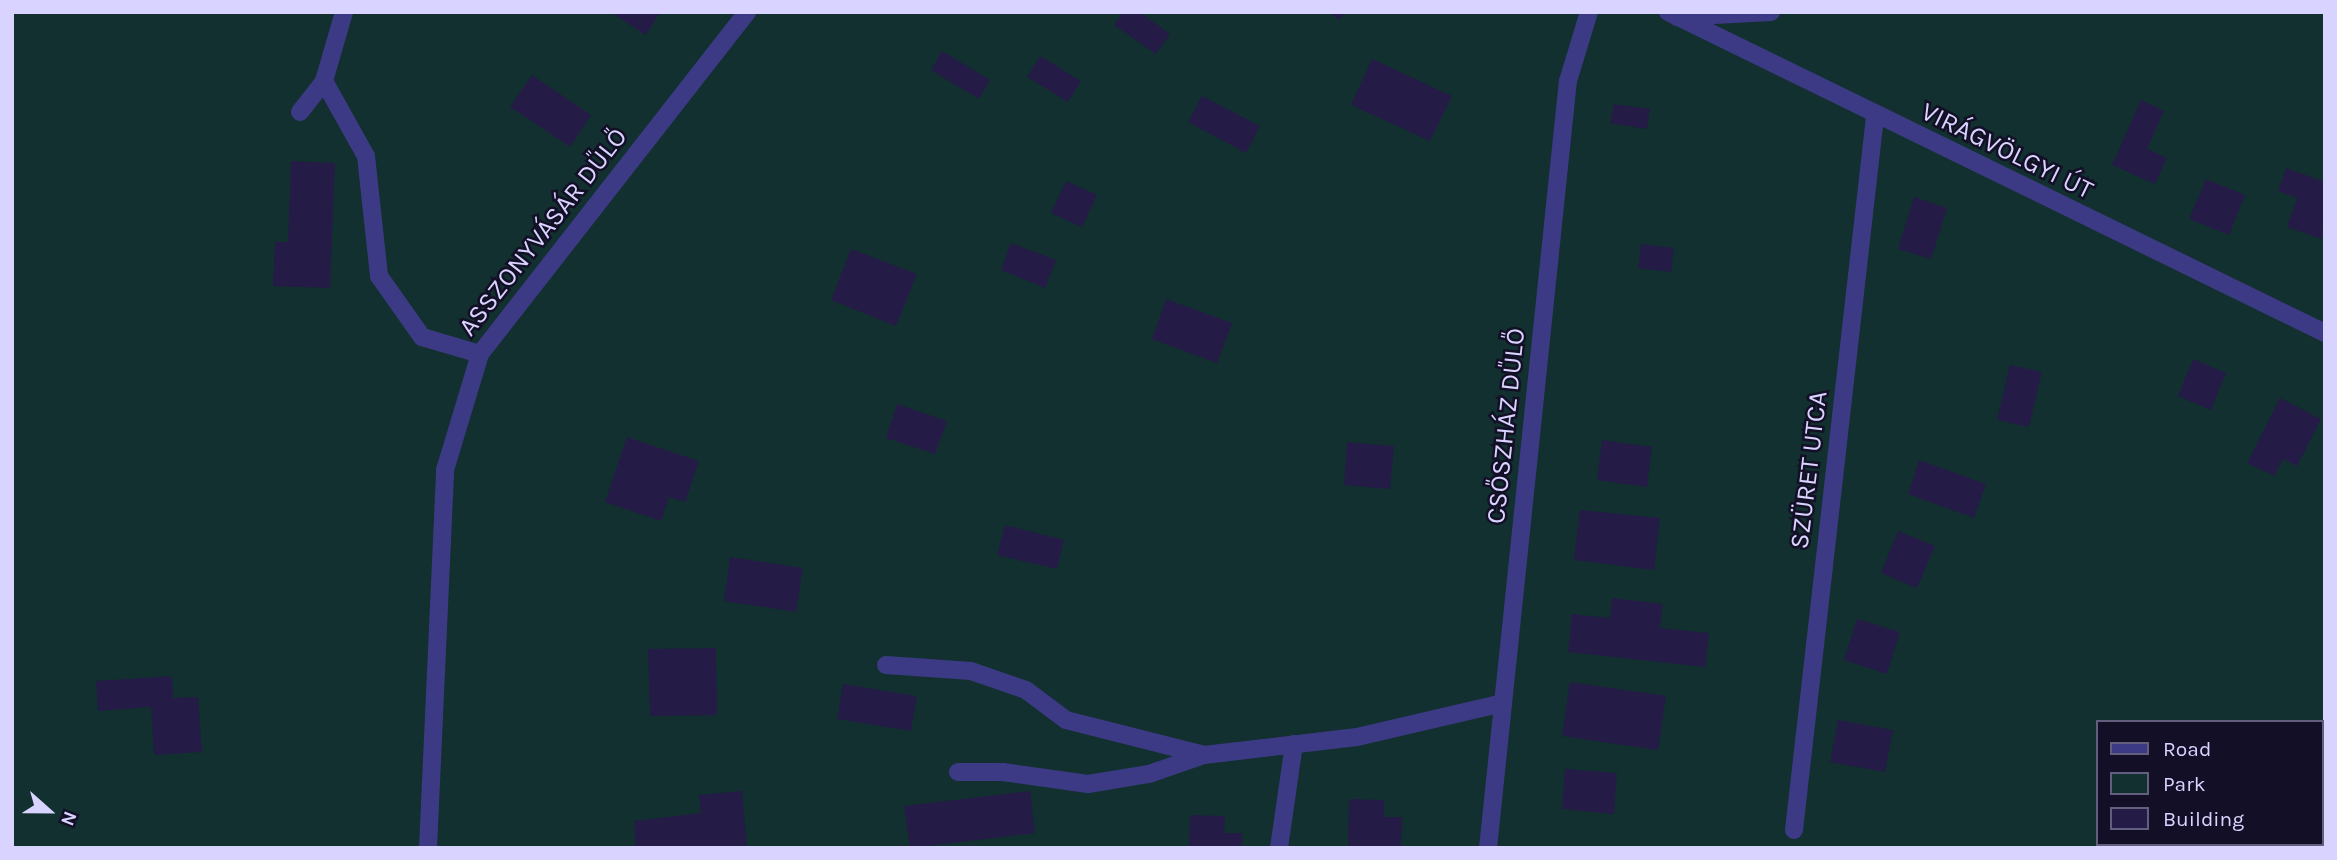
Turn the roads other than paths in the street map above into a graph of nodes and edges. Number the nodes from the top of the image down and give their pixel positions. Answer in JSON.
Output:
{"nodes":[{"id":1,"x":344,"y":12,"type":"edge"},
{"id":2,"x":747,"y":12,"type":"edge"},
{"id":3,"x":1589,"y":12,"type":"edge"},
{"id":4,"x":1771,"y":12,"type":"edge"},
{"id":5,"x":1672,"y":15,"type":"edge"},
{"id":6,"x":324,"y":81,"type":"junction"},
{"id":7,"x":300,"y":112,"type":"dead end"},
{"id":8,"x":1875,"y":117,"type":"junction"},
{"id":9,"x":2325,"y":333,"type":"edge"},
{"id":10,"x":480,"y":354,"type":"junction"},
{"id":11,"x":886,"y":665,"type":"dead end"},
{"id":12,"x":1503,"y":703,"type":"junction"},
{"id":13,"x":1293,"y":744,"type":"junction"},
{"id":14,"x":1204,"y":755,"type":"junction"},
{"id":15,"x":958,"y":772,"type":"dead end"},
{"id":16,"x":1794,"y":830,"type":"dead end"},
{"id":17,"x":428,"y":848,"type":"edge"},
{"id":18,"x":1279,"y":848,"type":"edge"},
{"id":19,"x":1488,"y":848,"type":"edge"}],
"edges":[{"from":1,"to":6,"type":"street"},
{"from":2,"to":10,"type":"street","name":"ASSZONYVÁSÁR DŰLŐ"},
{"from":3,"to":12,"type":"street","name":"CSŐSZHÁZ DŰLŐ"},
{"from":4,"to":5,"type":"street"},
{"from":5,"to":8,"type":"street","name":"VIRÁGVÖLGYI ÚT"},
{"from":6,"to":7,"type":"street"},
{"from":6,"to":10,"type":"street"},
{"from":8,"to":9,"type":"street","name":"VIRÁGVÖLGYI ÚT"},
{"from":8,"to":16,"type":"street","name":"SZÜRET UTCA"},
{"from":10,"to":17,"type":"street","name":"ASSZONYVÁSÁR DŰLŐ"},
{"from":11,"to":14,"type":"street"},
{"from":12,"to":13,"type":"street"},
{"from":12,"to":19,"type":"street","name":"CSŐSZHÁZ DŰLŐ"},
{"from":13,"to":14,"type":"street"},
{"from":13,"to":18,"type":"street"},
{"from":14,"to":15,"type":"street"}]}
